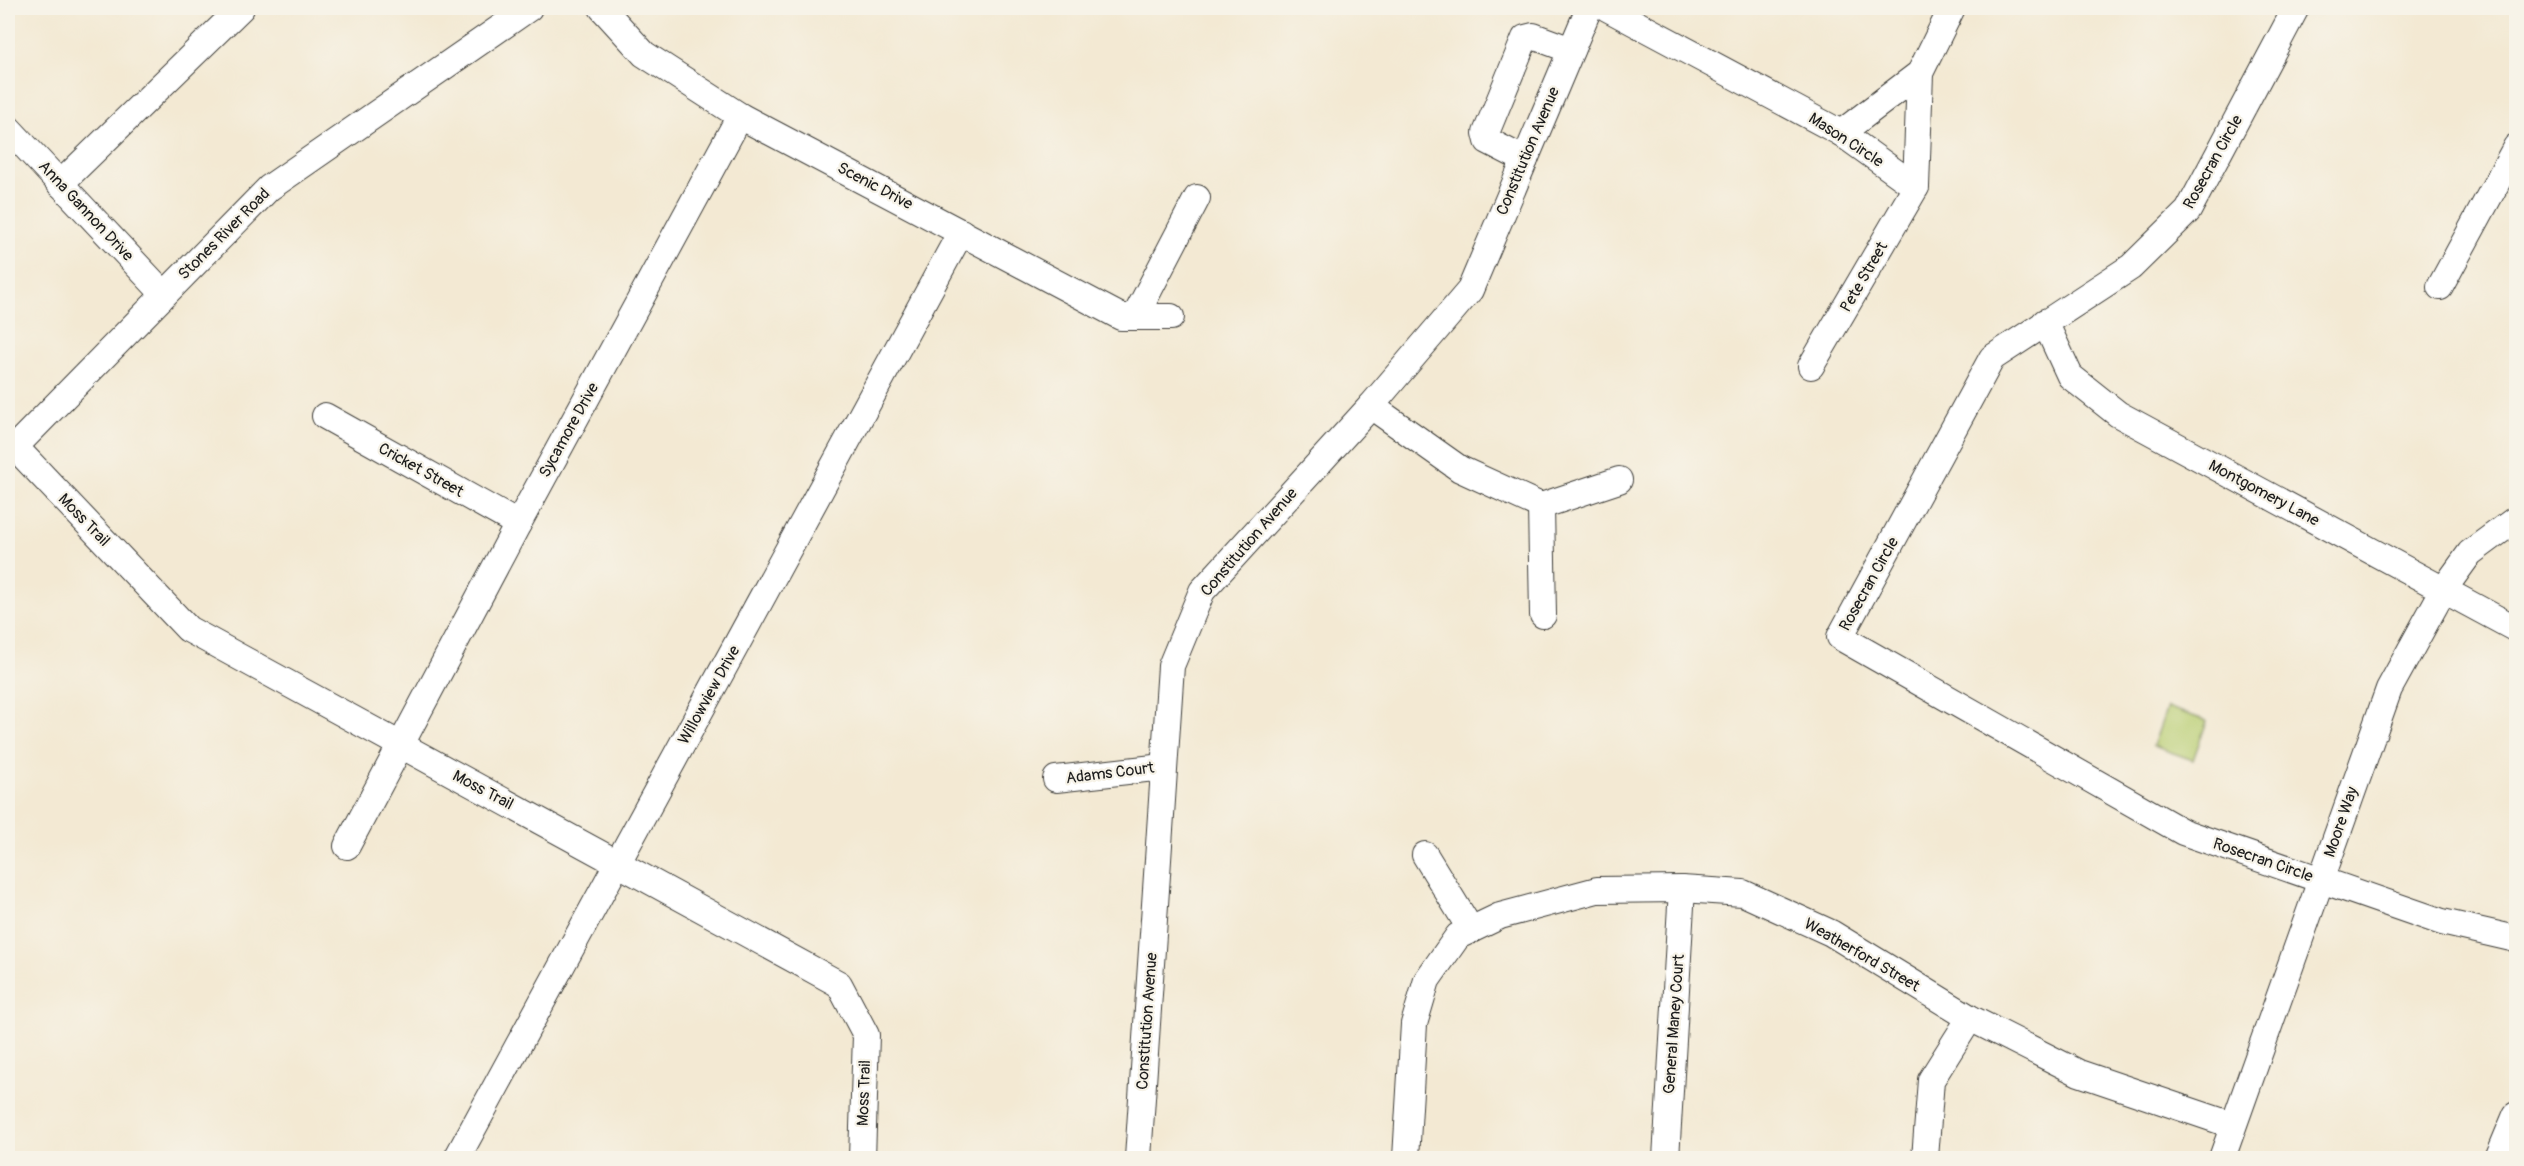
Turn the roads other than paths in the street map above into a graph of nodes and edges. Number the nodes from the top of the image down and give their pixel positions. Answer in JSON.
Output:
{"nodes":[{"id":1,"x":241,"y":8,"type":"edge"},
{"id":2,"x":529,"y":8,"type":"edge"},
{"id":3,"x":602,"y":8,"type":"edge"},
{"id":4,"x":1589,"y":8,"type":"edge"},
{"id":5,"x":1607,"y":8,"type":"edge"},
{"id":6,"x":1952,"y":8,"type":"edge"},
{"id":7,"x":2296,"y":8,"type":"edge"},
{"id":8,"x":1571,"y":50,"type":"junction"},
{"id":9,"x":1920,"y":73,"type":"junction"},
{"id":10,"x":740,"y":116,"type":"junction"},
{"id":11,"x":8,"y":128,"type":"edge"},
{"id":12,"x":1841,"y":133,"type":"junction"},
{"id":13,"x":2517,"y":147,"type":"edge"},
{"id":14,"x":1525,"y":159,"type":"junction"},
{"id":15,"x":60,"y":184,"type":"junction"},
{"id":16,"x":1916,"y":188,"type":"junction"},
{"id":17,"x":1197,"y":198,"type":"dead end"},
{"id":18,"x":961,"y":232,"type":"junction"},
{"id":19,"x":2440,"y":287,"type":"dead end"},
{"id":20,"x":164,"y":294,"type":"junction"},
{"id":21,"x":1171,"y":316,"type":"dead end"},
{"id":22,"x":1135,"y":317,"type":"junction"},
{"id":23,"x":2045,"y":322,"type":"junction"},
{"id":24,"x":1811,"y":366,"type":"dead end"},
{"id":25,"x":1371,"y":406,"type":"junction"},
{"id":26,"x":325,"y":416,"type":"dead end"},
{"id":27,"x":11,"y":450,"type":"edge"},
{"id":28,"x":1619,"y":480,"type":"dead end"},
{"id":29,"x":1541,"y":506,"type":"junction"},
{"id":30,"x":2517,"y":519,"type":"edge"},
{"id":31,"x":518,"y":524,"type":"junction"},
{"id":32,"x":2444,"y":589,"type":"junction"},
{"id":33,"x":1543,"y":615,"type":"dead end"},
{"id":34,"x":2517,"y":629,"type":"edge"},
{"id":35,"x":400,"y":746,"type":"junction"},
{"id":36,"x":1163,"y":767,"type":"junction"},
{"id":37,"x":1056,"y":779,"type":"dead end"},
{"id":38,"x":347,"y":846,"type":"dead end"},
{"id":39,"x":1425,"y":855,"type":"dead end"},
{"id":40,"x":619,"y":862,"type":"junction"},
{"id":41,"x":2321,"y":879,"type":"junction"},
{"id":42,"x":1683,"y":889,"type":"junction"},
{"id":43,"x":1471,"y":930,"type":"junction"},
{"id":44,"x":2517,"y":939,"type":"edge"},
{"id":45,"x":1970,"y":1018,"type":"junction"},
{"id":46,"x":2517,"y":1115,"type":"edge"},
{"id":47,"x":2232,"y":1125,"type":"junction"},
{"id":48,"x":457,"y":1158,"type":"edge"},
{"id":49,"x":862,"y":1158,"type":"edge"},
{"id":50,"x":1138,"y":1158,"type":"edge"},
{"id":51,"x":1406,"y":1158,"type":"edge"},
{"id":52,"x":1666,"y":1158,"type":"edge"},
{"id":53,"x":1925,"y":1158,"type":"edge"},
{"id":54,"x":2222,"y":1158,"type":"edge"},
{"id":55,"x":2498,"y":1158,"type":"edge"}],
"edges":[{"from":1,"to":15,"type":"street"},
{"from":2,"to":20,"type":"street","name":"Stones River Road"},
{"from":3,"to":10,"type":"street","name":"Scenic Drive"},
{"from":4,"to":8,"type":"street","name":"Constitution Avenue"},
{"from":5,"to":12,"type":"street","name":"Mason Circle"},
{"from":6,"to":9,"type":"street"},
{"from":7,"to":23,"type":"street","name":"Rosecran Circle"},
{"from":8,"to":14,"type":"street","name":"Constitution Avenue"},
{"from":8,"to":14,"type":"street"},
{"from":9,"to":12,"type":"street"},
{"from":9,"to":16,"type":"street"},
{"from":10,"to":18,"type":"street","name":"Scenic Drive"},
{"from":10,"to":31,"type":"street","name":"Sycamore Drive"},
{"from":11,"to":15,"type":"street","name":"Anna Gannon Drive"},
{"from":12,"to":16,"type":"street","name":"Mason Circle"},
{"from":13,"to":19,"type":"street"},
{"from":14,"to":25,"type":"street","name":"Constitution Avenue"},
{"from":15,"to":20,"type":"street","name":"Anna Gannon Drive"},
{"from":16,"to":24,"type":"street","name":"Pete Street"},
{"from":17,"to":22,"type":"street"},
{"from":18,"to":22,"type":"street","name":"Scenic Drive"},
{"from":18,"to":40,"type":"street","name":"Willowview Drive"},
{"from":20,"to":27,"type":"street","name":"Stones River Road"},
{"from":21,"to":22,"type":"street","name":"Scenic Drive"},
{"from":23,"to":32,"type":"street","name":"Montgomery Lane"},
{"from":23,"to":41,"type":"street","name":"Rosecran Circle"},
{"from":25,"to":29,"type":"street"},
{"from":25,"to":36,"type":"street","name":"Constitution Avenue"},
{"from":26,"to":31,"type":"street","name":"Cricket Street"},
{"from":27,"to":35,"type":"street","name":"Moss Trail"},
{"from":28,"to":29,"type":"street"},
{"from":29,"to":33,"type":"street"},
{"from":30,"to":32,"type":"street","name":"Moore Way"},
{"from":31,"to":35,"type":"street","name":"Sycamore Drive"},
{"from":32,"to":34,"type":"street","name":"Montgomery Lane"},
{"from":32,"to":41,"type":"street","name":"Moore Way"},
{"from":35,"to":38,"type":"street","name":"Sycamore Drive"},
{"from":35,"to":40,"type":"street","name":"Moss Trail"},
{"from":36,"to":37,"type":"street","name":"Adams Court"},
{"from":36,"to":50,"type":"street","name":"Constitution Avenue"},
{"from":39,"to":43,"type":"street"},
{"from":40,"to":48,"type":"street","name":"Willowview Drive"},
{"from":40,"to":49,"type":"street","name":"Moss Trail"},
{"from":41,"to":44,"type":"street","name":"Rosecran Circle"},
{"from":41,"to":47,"type":"street","name":"Moore Way"},
{"from":42,"to":43,"type":"street","name":"Weatherford Street"},
{"from":42,"to":45,"type":"street","name":"Weatherford Street"},
{"from":42,"to":52,"type":"street","name":"General Maney Court"},
{"from":43,"to":51,"type":"street","name":"Weatherford Street"},
{"from":45,"to":47,"type":"street","name":"Weatherford Street"},
{"from":45,"to":53,"type":"street"},
{"from":46,"to":55,"type":"street"},
{"from":47,"to":54,"type":"street","name":"Moore Way"}]}
